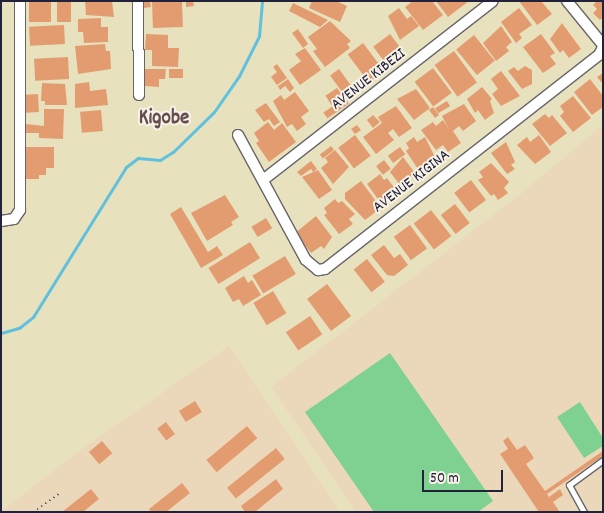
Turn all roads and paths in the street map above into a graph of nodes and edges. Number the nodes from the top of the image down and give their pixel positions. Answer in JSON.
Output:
{"nodes":[{"id":1,"x":20,"y":1,"type":"edge"},
{"id":2,"x":138,"y":1,"type":"edge"},
{"id":3,"x":493,"y":1,"type":"edge"},
{"id":4,"x":567,"y":1,"type":"edge"},
{"id":5,"x":603,"y":46,"type":"edge"},
{"id":6,"x":139,"y":96,"type":"dead end"},
{"id":7,"x":238,"y":135,"type":"dead end"},
{"id":8,"x":263,"y":180,"type":"junction"},
{"id":9,"x":1,"y":221,"type":"edge"},
{"id":10,"x":603,"y":460,"type":"edge"},
{"id":11,"x":60,"y":493,"type":"dead end"},
{"id":12,"x":33,"y":512,"type":"edge"},
{"id":13,"x":584,"y":512,"type":"edge"}],
"edges":[{"from":1,"to":9,"type":"street"},
{"from":2,"to":6,"type":"street"},
{"from":3,"to":8,"type":"street","name":"AVENUE KIBEZI"},
{"from":4,"to":5,"type":"street","name":"AVENUE KIGINA"},
{"from":5,"to":8,"type":"street","name":"AVENUE KIGINA"},
{"from":7,"to":8,"type":"street"},
{"from":10,"to":13,"type":"lane"},
{"from":11,"to":12,"type":"path"}]}
